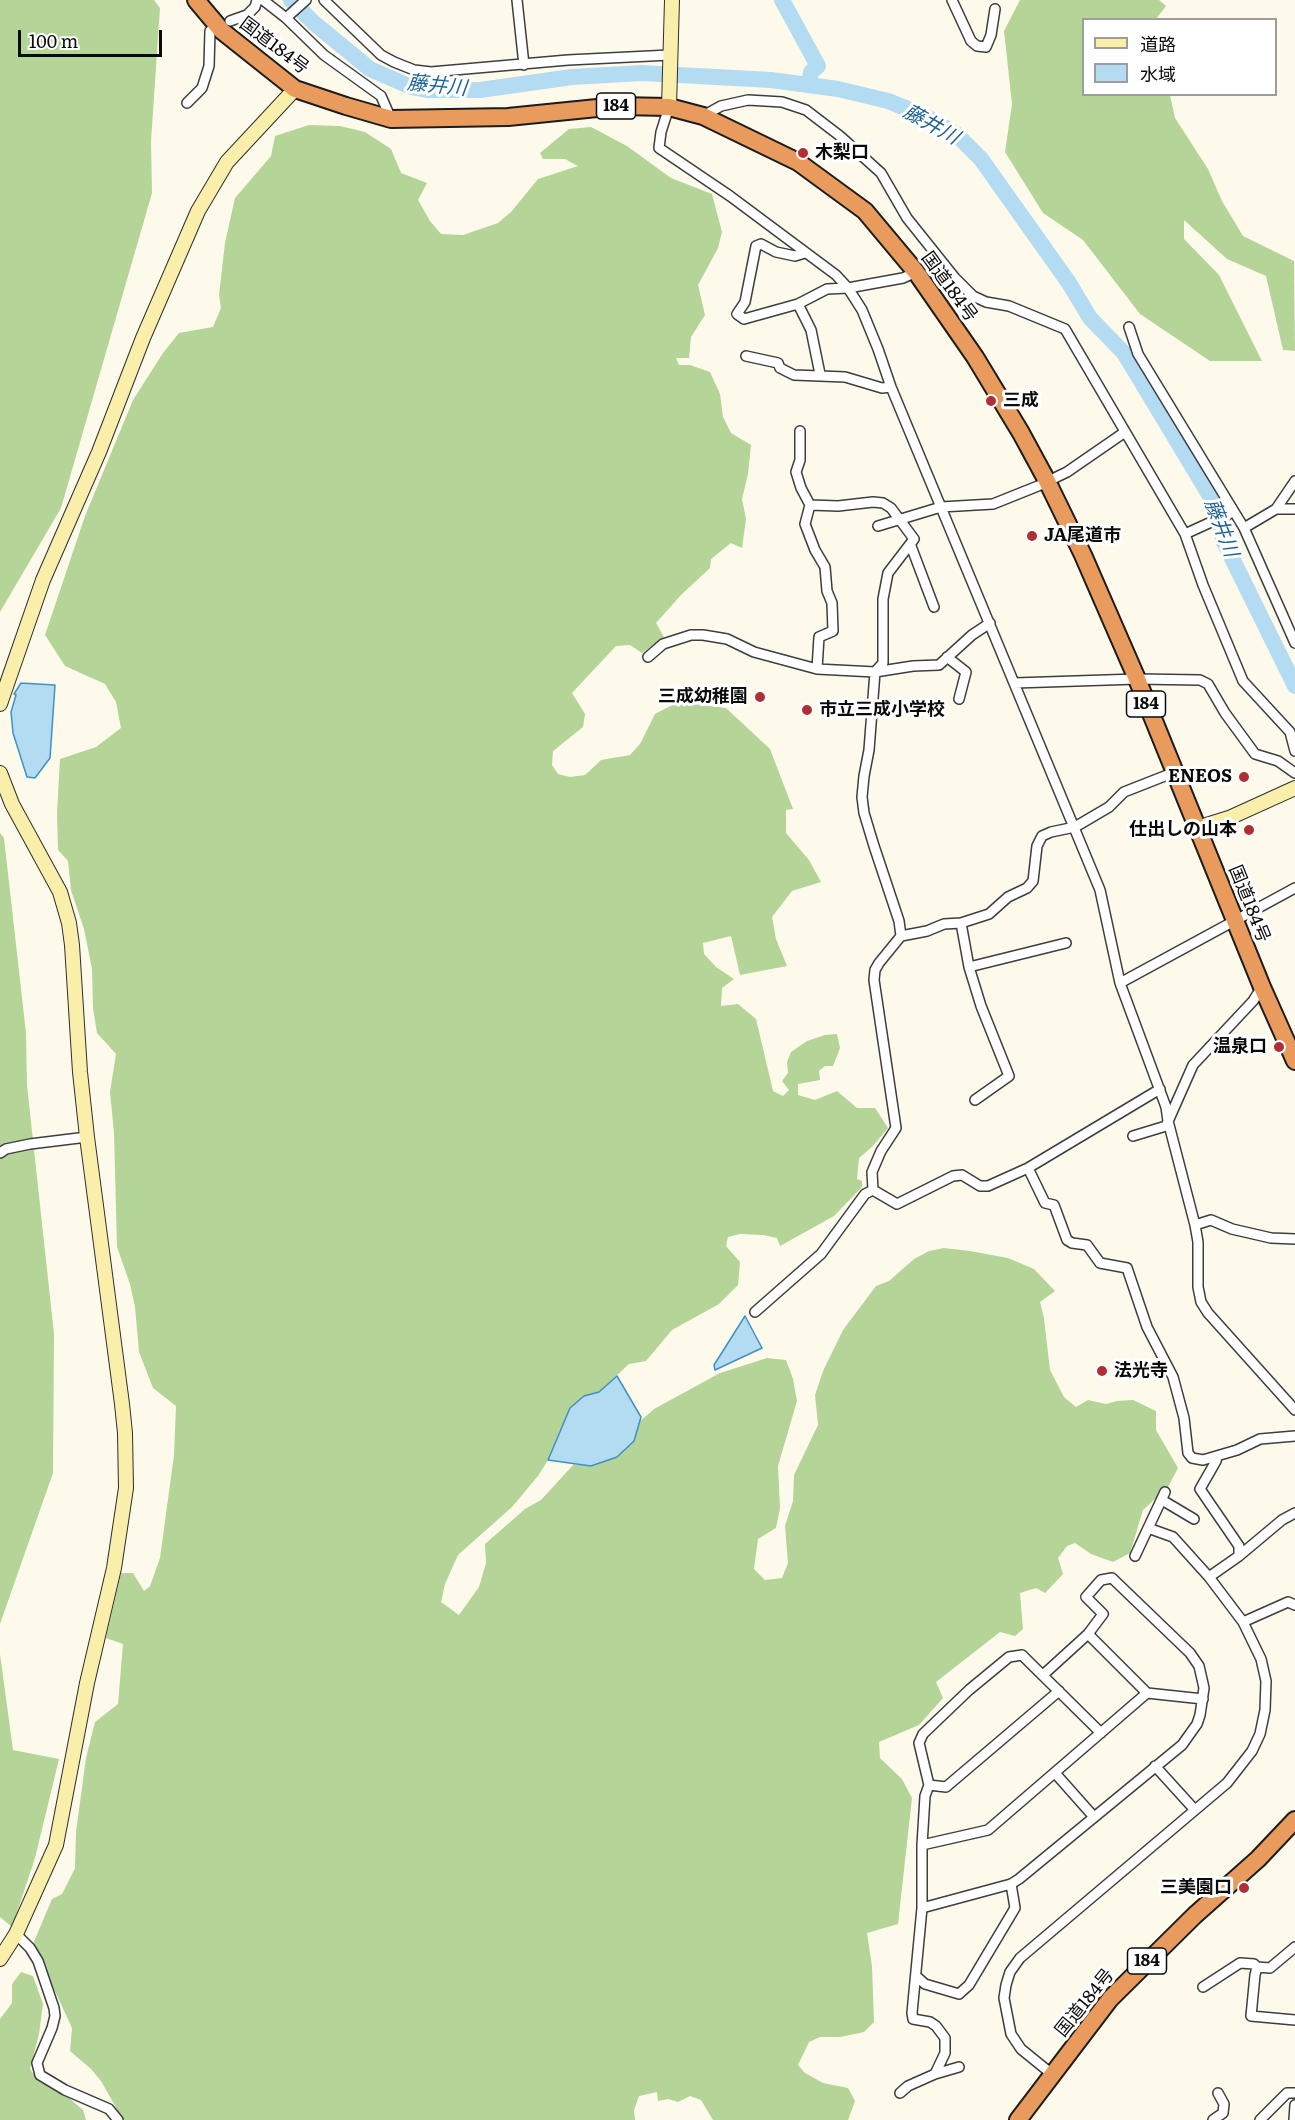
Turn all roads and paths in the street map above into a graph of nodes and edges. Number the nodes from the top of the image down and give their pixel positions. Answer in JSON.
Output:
{"nodes":[{"id":1,"x":196,"y":0,"type":"edge"},
{"id":2,"x":257,"y":0,"type":"edge"},
{"id":3,"x":263,"y":0,"type":"edge"},
{"id":4,"x":306,"y":0,"type":"edge"},
{"id":5,"x":324,"y":0,"type":"edge"},
{"id":6,"x":517,"y":0,"type":"edge"},
{"id":7,"x":672,"y":0,"type":"edge"},
{"id":8,"x":952,"y":0,"type":"edge"},
{"id":9,"x":995,"y":9,"type":"dead end"},
{"id":10,"x":286,"y":18,"type":"junction"},
{"id":11,"x":224,"y":23,"type":"junction"},
{"id":12,"x":670,"y":54,"type":"junction"},
{"id":13,"x":524,"y":64,"type":"junction"},
{"id":14,"x":295,"y":89,"type":"junction"},
{"id":15,"x":669,"y":101,"type":"junction"},
{"id":16,"x":187,"y":103,"type":"dead end"},
{"id":17,"x":703,"y":116,"type":"junction"},
{"id":18,"x":391,"y":119,"type":"junction"},
{"id":19,"x":805,"y":253,"type":"junction"},
{"id":20,"x":916,"y":272,"type":"junction"},
{"id":21,"x":848,"y":288,"type":"junction"},
{"id":22,"x":798,"y":304,"type":"junction"},
{"id":23,"x":1130,"y":327,"type":"dead end"},
{"id":24,"x":746,"y":356,"type":"dead end"},
{"id":25,"x":819,"y":374,"type":"junction"},
{"id":26,"x":891,"y":387,"type":"junction"},
{"id":27,"x":800,"y":431,"type":"dead end"},
{"id":28,"x":1125,"y":432,"type":"junction"},
{"id":29,"x":1047,"y":481,"type":"junction"},
{"id":30,"x":1295,"y":481,"type":"edge"},
{"id":31,"x":810,"y":505,"type":"junction"},
{"id":32,"x":941,"y":507,"type":"junction"},
{"id":33,"x":1276,"y":509,"type":"junction"},
{"id":34,"x":1295,"y":509,"type":"edge"},
{"id":35,"x":1231,"y":513,"type":"junction"},
{"id":36,"x":900,"y":519,"type":"junction"},
{"id":37,"x":878,"y":526,"type":"dead end"},
{"id":38,"x":1244,"y":528,"type":"junction"},
{"id":39,"x":1185,"y":534,"type":"junction"},
{"id":40,"x":911,"y":546,"type":"junction"},
{"id":41,"x":934,"y":607,"type":"dead end"},
{"id":42,"x":1295,"y":620,"type":"edge"},
{"id":43,"x":990,"y":623,"type":"junction"},
{"id":44,"x":1286,"y":624,"type":"junction"},
{"id":45,"x":1295,"y":643,"type":"edge"},
{"id":46,"x":648,"y":657,"type":"dead end"},
{"id":47,"x":947,"y":657,"type":"junction"},
{"id":48,"x":817,"y":669,"type":"junction"},
{"id":49,"x":875,"y":672,"type":"junction"},
{"id":50,"x":1137,"y":679,"type":"junction"},
{"id":51,"x":1015,"y":683,"type":"junction"},
{"id":52,"x":959,"y":699,"type":"dead end"},
{"id":53,"x":0,"y":704,"type":"edge"},
{"id":54,"x":1295,"y":751,"type":"edge"},
{"id":55,"x":1175,"y":772,"type":"junction"},
{"id":56,"x":0,"y":773,"type":"edge"},
{"id":57,"x":1295,"y":773,"type":"edge"},
{"id":58,"x":1295,"y":788,"type":"edge"},
{"id":59,"x":1075,"y":826,"type":"junction"},
{"id":60,"x":1197,"y":828,"type":"junction"},
{"id":61,"x":1295,"y":888,"type":"edge"},
{"id":62,"x":1235,"y":920,"type":"junction"},
{"id":63,"x":961,"y":923,"type":"junction"},
{"id":64,"x":901,"y":936,"type":"junction"},
{"id":65,"x":1066,"y":943,"type":"dead end"},
{"id":66,"x":969,"y":967,"type":"junction"},
{"id":67,"x":1120,"y":982,"type":"junction"},
{"id":68,"x":1262,"y":987,"type":"junction"},
{"id":69,"x":1295,"y":1061,"type":"edge"},
{"id":70,"x":1160,"y":1089,"type":"junction"},
{"id":71,"x":975,"y":1100,"type":"dead end"},
{"id":72,"x":1168,"y":1121,"type":"junction"},
{"id":73,"x":1133,"y":1136,"type":"dead end"},
{"id":74,"x":87,"y":1137,"type":"junction"},
{"id":75,"x":0,"y":1153,"type":"edge"},
{"id":76,"x":1028,"y":1168,"type":"junction"},
{"id":77,"x":873,"y":1190,"type":"junction"},
{"id":78,"x":1195,"y":1225,"type":"junction"},
{"id":79,"x":1295,"y":1239,"type":"edge"},
{"id":80,"x":755,"y":1312,"type":"dead end"},
{"id":81,"x":1295,"y":1410,"type":"edge"},
{"id":82,"x":1295,"y":1436,"type":"edge"},
{"id":83,"x":1217,"y":1456,"type":"junction"},
{"id":84,"x":1295,"y":1513,"type":"edge"},
{"id":85,"x":1194,"y":1519,"type":"dead end"},
{"id":86,"x":1148,"y":1528,"type":"junction"},
{"id":87,"x":1135,"y":1556,"type":"dead end"},
{"id":88,"x":1239,"y":1557,"type":"junction"},
{"id":89,"x":1209,"y":1577,"type":"junction"},
{"id":90,"x":1295,"y":1605,"type":"edge"},
{"id":91,"x":1243,"y":1622,"type":"junction"},
{"id":92,"x":1088,"y":1635,"type":"junction"},
{"id":93,"x":1043,"y":1675,"type":"junction"},
{"id":94,"x":1059,"y":1691,"type":"junction"},
{"id":95,"x":1147,"y":1693,"type":"junction"},
{"id":96,"x":1203,"y":1699,"type":"junction"},
{"id":97,"x":1101,"y":1733,"type":"junction"},
{"id":98,"x":1155,"y":1767,"type":"junction"},
{"id":99,"x":1055,"y":1773,"type":"junction"},
{"id":100,"x":929,"y":1785,"type":"junction"},
{"id":101,"x":1194,"y":1809,"type":"junction"},
{"id":102,"x":1094,"y":1817,"type":"junction"},
{"id":103,"x":1295,"y":1820,"type":"edge"},
{"id":104,"x":922,"y":1845,"type":"junction"},
{"id":105,"x":1011,"y":1884,"type":"junction"},
{"id":106,"x":922,"y":1908,"type":"junction"},
{"id":107,"x":16,"y":1934,"type":"junction"},
{"id":108,"x":1295,"y":1947,"type":"edge"},
{"id":109,"x":0,"y":1959,"type":"edge"},
{"id":110,"x":1257,"y":1967,"type":"junction"},
{"id":111,"x":916,"y":1976,"type":"junction"},
{"id":112,"x":1203,"y":1987,"type":"dead end"},
{"id":113,"x":1295,"y":2020,"type":"edge"},
{"id":114,"x":959,"y":2067,"type":"dead end"},
{"id":115,"x":934,"y":2074,"type":"junction"},
{"id":116,"x":1053,"y":2075,"type":"junction"},
{"id":117,"x":900,"y":2093,"type":"dead end"},
{"id":118,"x":1218,"y":2093,"type":"dead end"},
{"id":119,"x":1295,"y":2093,"type":"edge"},
{"id":120,"x":1295,"y":2105,"type":"edge"},
{"id":121,"x":118,"y":2120,"type":"edge"},
{"id":122,"x":1018,"y":2120,"type":"edge"},
{"id":123,"x":1213,"y":2120,"type":"edge"},
{"id":124,"x":1260,"y":2120,"type":"edge"},
{"id":125,"x":1294,"y":2120,"type":"edge"}],
"edges":[{"from":1,"to":11,"type":"highway","name":"国道184号","number":"184"},
{"from":2,"to":11,"type":"street"},
{"from":3,"to":10,"type":"street"},
{"from":4,"to":10,"type":"street"},
{"from":5,"to":13,"type":"street"},
{"from":6,"to":13,"type":"street"},
{"from":7,"to":12,"type":"street"},
{"from":8,"to":9,"type":"street"},
{"from":10,"to":18,"type":"street"},
{"from":11,"to":14,"type":"highway","name":"国道184号","number":"184"},
{"from":11,"to":16,"type":"street"},
{"from":12,"to":13,"type":"street"},
{"from":12,"to":15,"type":"street"},
{"from":14,"to":18,"type":"highway","name":"国道184号","number":"184"},
{"from":14,"to":53,"type":"street"},
{"from":15,"to":17,"type":"highway","name":"国道184号","number":"184"},
{"from":15,"to":18,"type":"highway","name":"国道184号","number":"184"},
{"from":15,"to":19,"type":"street"},
{"from":17,"to":20,"type":"highway","name":"国道184号","number":"184"},
{"from":17,"to":28,"type":"street"},
{"from":19,"to":21,"type":"street"},
{"from":19,"to":22,"type":"street"},
{"from":20,"to":21,"type":"street"},
{"from":20,"to":29,"type":"highway","name":"国道184号","number":"184"},
{"from":21,"to":22,"type":"street"},
{"from":21,"to":26,"type":"street"},
{"from":22,"to":25,"type":"street"},
{"from":23,"to":35,"type":"street"},
{"from":24,"to":25,"type":"street"},
{"from":25,"to":26,"type":"street"},
{"from":26,"to":32,"type":"street"},
{"from":27,"to":31,"type":"street"},
{"from":28,"to":29,"type":"street"},
{"from":28,"to":39,"type":"street"},
{"from":29,"to":32,"type":"street"},
{"from":29,"to":50,"type":"highway","name":"国道184号","number":"184"},
{"from":30,"to":33,"type":"street"},
{"from":31,"to":36,"type":"street"},
{"from":31,"to":48,"type":"street"},
{"from":32,"to":36,"type":"street"},
{"from":32,"to":43,"type":"street"},
{"from":33,"to":34,"type":"street"},
{"from":33,"to":38,"type":"street"},
{"from":35,"to":38,"type":"street"},
{"from":35,"to":39,"type":"street"},
{"from":36,"to":37,"type":"street"},
{"from":36,"to":40,"type":"street"},
{"from":38,"to":44,"type":"street"},
{"from":39,"to":54,"type":"street"},
{"from":40,"to":41,"type":"street"},
{"from":40,"to":49,"type":"street"},
{"from":42,"to":44,"type":"street"},
{"from":43,"to":47,"type":"street"},
{"from":43,"to":51,"type":"street"},
{"from":44,"to":45,"type":"street"},
{"from":46,"to":48,"type":"street"},
{"from":47,"to":49,"type":"street"},
{"from":47,"to":52,"type":"street"},
{"from":48,"to":49,"type":"street"},
{"from":49,"to":64,"type":"street"},
{"from":50,"to":51,"type":"street"},
{"from":50,"to":55,"type":"highway","name":"国道184号","number":"184"},
{"from":50,"to":57,"type":"street"},
{"from":51,"to":59,"type":"street"},
{"from":55,"to":59,"type":"street"},
{"from":55,"to":60,"type":"highway","name":"国道184号","number":"184"},
{"from":56,"to":74,"type":"street"},
{"from":58,"to":60,"type":"street"},
{"from":59,"to":63,"type":"street"},
{"from":59,"to":67,"type":"street"},
{"from":60,"to":62,"type":"highway","name":"国道184号","number":"184"},
{"from":61,"to":62,"type":"street"},
{"from":62,"to":67,"type":"street"},
{"from":62,"to":68,"type":"highway","name":"国道184号","number":"184"},
{"from":63,"to":64,"type":"street"},
{"from":63,"to":66,"type":"street"},
{"from":64,"to":77,"type":"street"},
{"from":65,"to":66,"type":"street"},
{"from":66,"to":71,"type":"street"},
{"from":67,"to":70,"type":"street"},
{"from":68,"to":69,"type":"highway","name":"国道184号","number":"184"},
{"from":68,"to":72,"type":"street"},
{"from":70,"to":72,"type":"street"},
{"from":70,"to":76,"type":"street"},
{"from":72,"to":73,"type":"street"},
{"from":72,"to":78,"type":"street"},
{"from":74,"to":75,"type":"street"},
{"from":74,"to":107,"type":"street"},
{"from":76,"to":77,"type":"street"},
{"from":76,"to":83,"type":"street"},
{"from":77,"to":80,"type":"street"},
{"from":78,"to":79,"type":"street"},
{"from":78,"to":81,"type":"street"},
{"from":82,"to":83,"type":"street"},
{"from":83,"to":88,"type":"street"},
{"from":84,"to":88,"type":"street"},
{"from":85,"to":86,"type":"street"},
{"from":86,"to":87,"type":"street"},
{"from":86,"to":89,"type":"street"},
{"from":88,"to":89,"type":"street"},
{"from":89,"to":91,"type":"street"},
{"from":90,"to":91,"type":"street"},
{"from":91,"to":101,"type":"street"},
{"from":92,"to":93,"type":"street"},
{"from":92,"to":95,"type":"street"},
{"from":92,"to":96,"type":"street"},
{"from":93,"to":94,"type":"street"},
{"from":93,"to":100,"type":"street"},
{"from":94,"to":97,"type":"street"},
{"from":94,"to":100,"type":"street"},
{"from":95,"to":96,"type":"street"},
{"from":95,"to":97,"type":"street"},
{"from":96,"to":98,"type":"street"},
{"from":97,"to":99,"type":"street"},
{"from":98,"to":101,"type":"street"},
{"from":98,"to":102,"type":"street"},
{"from":99,"to":102,"type":"street"},
{"from":99,"to":104,"type":"street"},
{"from":100,"to":104,"type":"street"},
{"from":101,"to":116,"type":"street"},
{"from":102,"to":105,"type":"street"},
{"from":103,"to":116,"type":"highway","name":"国道184号","number":"184"},
{"from":104,"to":106,"type":"street"},
{"from":105,"to":106,"type":"street"},
{"from":105,"to":111,"type":"street"},
{"from":106,"to":111,"type":"street"},
{"from":107,"to":109,"type":"street"},
{"from":107,"to":121,"type":"street"},
{"from":108,"to":110,"type":"street"},
{"from":110,"to":112,"type":"street"},
{"from":110,"to":113,"type":"street"},
{"from":111,"to":115,"type":"street"},
{"from":114,"to":115,"type":"street"},
{"from":115,"to":117,"type":"street"},
{"from":116,"to":122,"type":"highway","name":"国道184号","number":"184"},
{"from":118,"to":123,"type":"street"},
{"from":119,"to":124,"type":"street"},
{"from":120,"to":125,"type":"street"}]}
